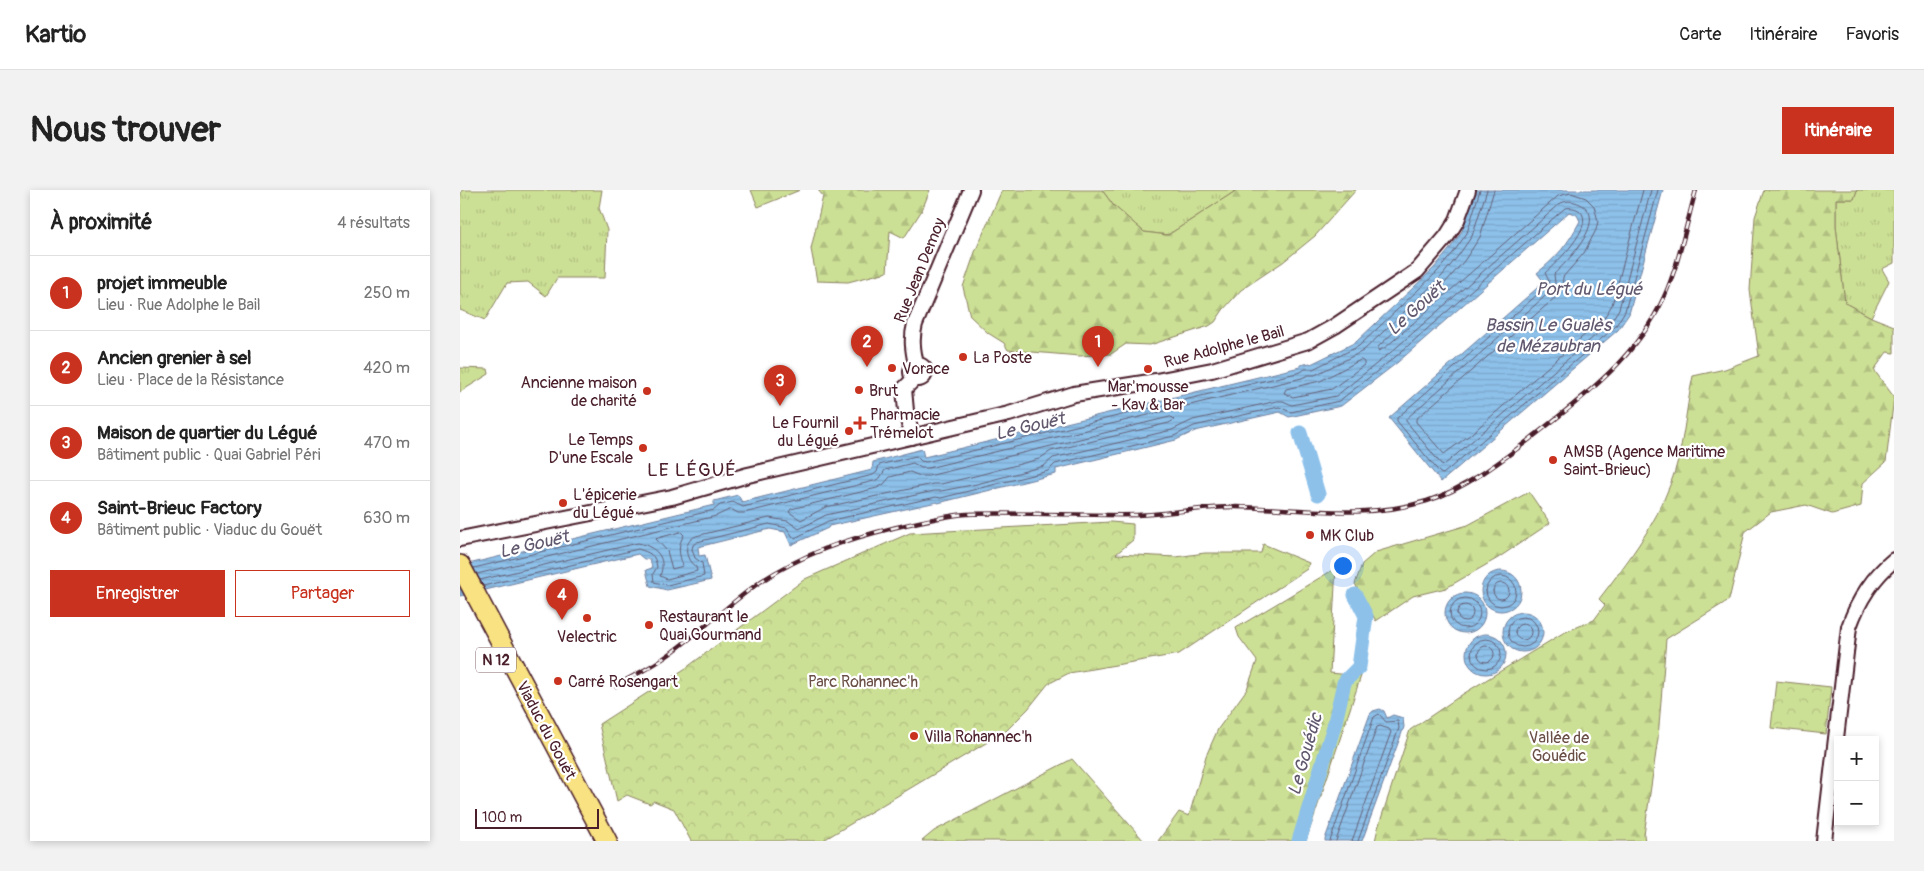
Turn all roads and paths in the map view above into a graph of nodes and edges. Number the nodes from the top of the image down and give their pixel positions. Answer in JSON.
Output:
{"nodes":[{"id":1,"x":971,"y":190,"type":"edge"},
{"id":2,"x":1468,"y":190,"type":"edge"},
{"id":3,"x":912,"y":437,"type":"junction"},
{"id":4,"x":460,"y":539,"type":"edge"},
{"id":5,"x":1894,"y":560,"type":"edge"},
{"id":6,"x":460,"y":565,"type":"edge"},
{"id":7,"x":460,"y":592,"type":"edge"},
{"id":8,"x":558,"y":750,"type":"junction"},
{"id":9,"x":1825,"y":837,"type":"edge"},
{"id":10,"x":592,"y":841,"type":"edge"},
{"id":11,"x":606,"y":841,"type":"edge"},
{"id":12,"x":616,"y":841,"type":"edge"}],
"edges":[{"from":1,"to":3,"type":"street","name":"Rue Jean Demoy"},
{"from":2,"to":3,"type":"street","name":"Rue Adolphe le Bail"},
{"from":3,"to":4,"type":"street","name":"Rue Adolphe le Bail"},
{"from":5,"to":9,"type":"street"},
{"from":6,"to":8,"type":"highway","name":"Viaduc du Gouët","number":"N 12"},
{"from":7,"to":10,"type":"highway","name":"Viaduc du Gouët","number":"N 12"},
{"from":8,"to":11,"type":"highway","name":"Viaduc du Gouët","number":"N 12"},
{"from":8,"to":12,"type":"street"}]}
